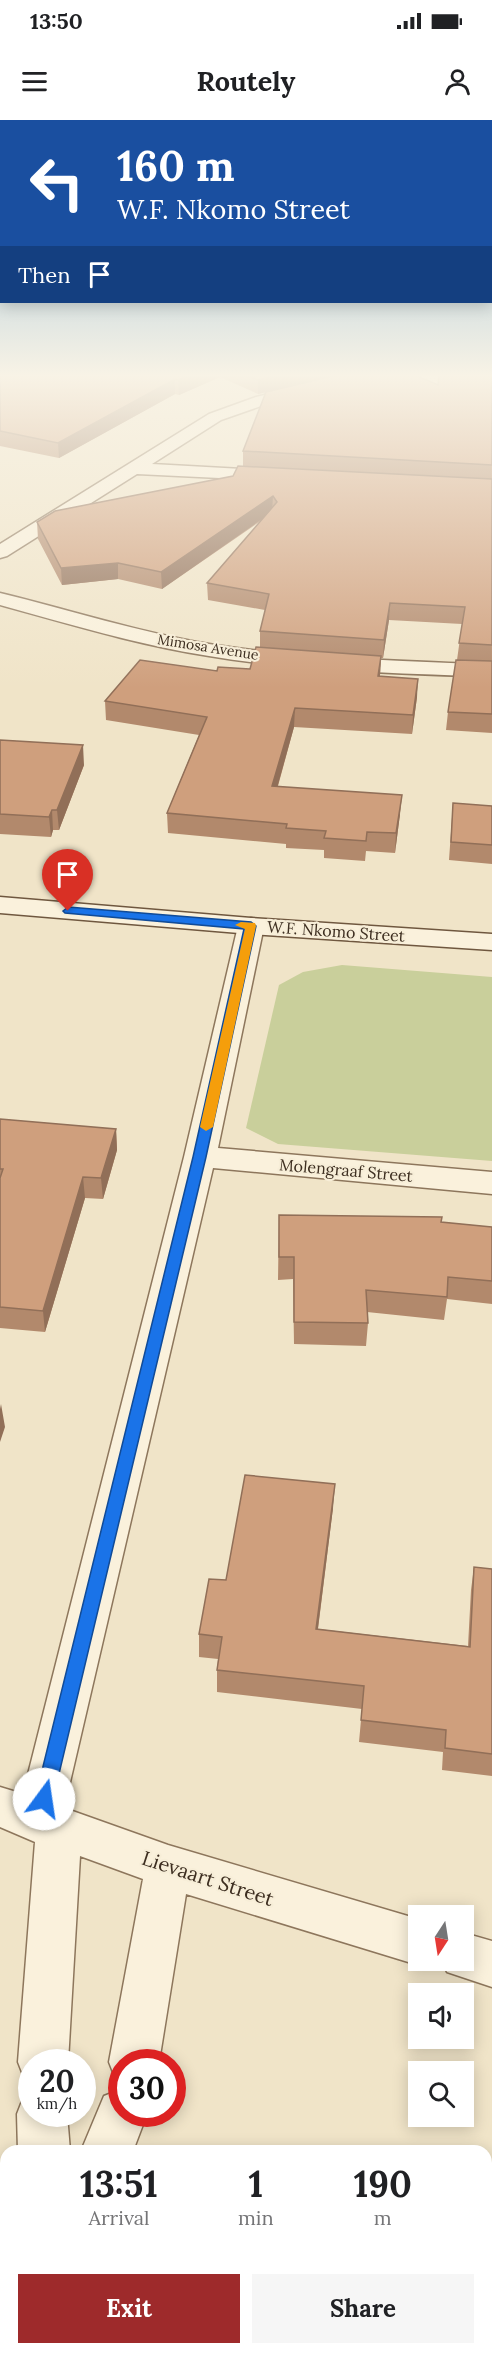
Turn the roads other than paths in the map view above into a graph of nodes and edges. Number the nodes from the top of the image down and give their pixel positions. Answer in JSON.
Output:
{"nodes":[{"id":1,"x":114,"y":479,"type":"edge"},
{"id":2,"x":0,"y":552,"type":"edge"},
{"id":3,"x":0,"y":599,"type":"edge"},
{"id":4,"x":492,"y":671,"type":"edge"},
{"id":5,"x":0,"y":905,"type":"edge"},
{"id":6,"x":251,"y":926,"type":"junction"},
{"id":7,"x":492,"y":942,"type":"edge"},
{"id":8,"x":200,"y":1157,"type":"junction"},
{"id":9,"x":492,"y":1183,"type":"edge"},
{"id":10,"x":33,"y":1818,"type":"edge"},
{"id":11,"x":168,"y":1867,"type":"junction"},
{"id":12,"x":408,"y":1939,"type":"edge"},
{"id":13,"x":474,"y":1959,"type":"edge"},
{"id":14,"x":492,"y":1964,"type":"edge"},
{"id":15,"x":42,"y":2049,"type":"edge"},
{"id":16,"x":136,"y":2049,"type":"edge"},
{"id":17,"x":43,"y":2127,"type":"edge"},
{"id":18,"x":117,"y":2127,"type":"edge"},
{"id":19,"x":44,"y":2145,"type":"edge"},
{"id":20,"x":109,"y":2145,"type":"edge"}],
"edges":[{"from":1,"to":2,"type":"street"},
{"from":3,"to":4,"type":"street","name":"Mimosa Avenue"},
{"from":5,"to":6,"type":"street","name":"W.F. Nkomo Street"},
{"from":6,"to":7,"type":"street","name":"W.F. Nkomo Street"},
{"from":6,"to":8,"type":"street"},
{"from":8,"to":9,"type":"street","name":"Molengraaf Street"},
{"from":8,"to":10,"type":"street"},
{"from":10,"to":11,"type":"street","name":"Lievaart Street"},
{"from":10,"to":15,"type":"street"},
{"from":11,"to":12,"type":"street","name":"Lievaart Street"},
{"from":11,"to":16,"type":"street"},
{"from":13,"to":14,"type":"street"},
{"from":17,"to":19,"type":"street"},
{"from":18,"to":20,"type":"street"}]}
